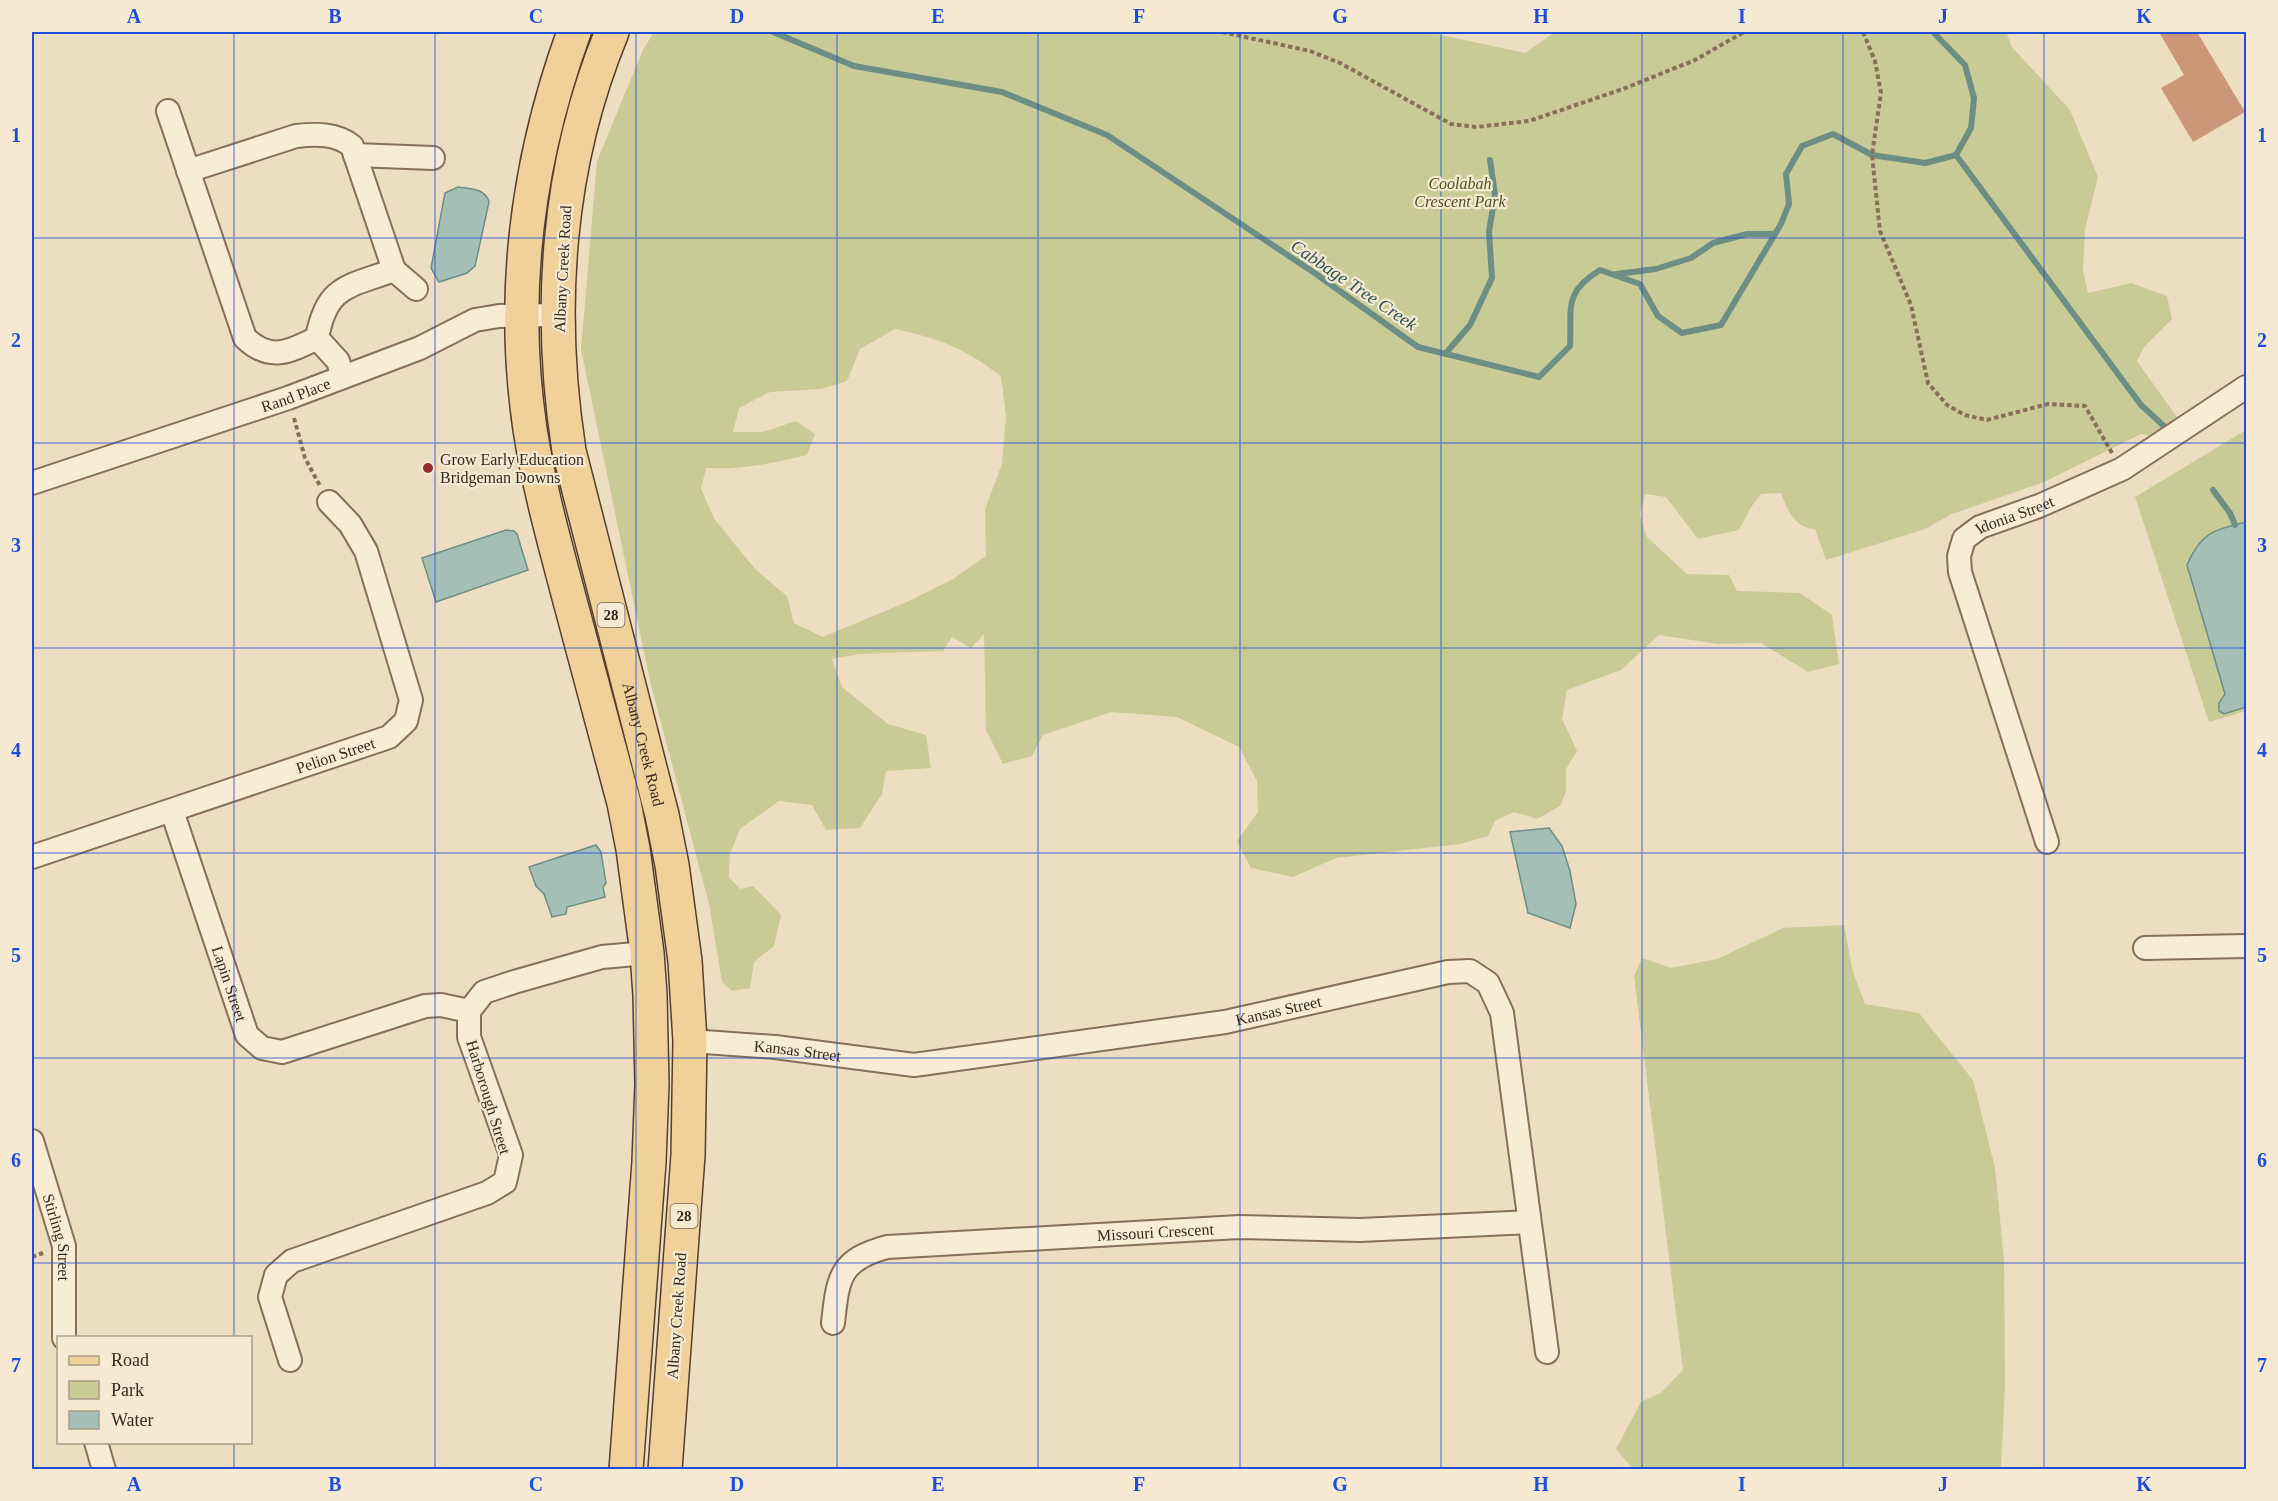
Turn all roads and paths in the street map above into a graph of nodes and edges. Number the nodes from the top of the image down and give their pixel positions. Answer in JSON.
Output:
{"nodes":[{"id":1,"x":574,"y":32,"type":"edge"},
{"id":2,"x":612,"y":32,"type":"edge"},
{"id":3,"x":1222,"y":32,"type":"edge"},
{"id":4,"x":1744,"y":32,"type":"edge"},
{"id":5,"x":1863,"y":32,"type":"edge"},
{"id":6,"x":168,"y":111,"type":"dead end"},
{"id":7,"x":355,"y":155,"type":"junction"},
{"id":8,"x":433,"y":158,"type":"dead end"},
{"id":9,"x":188,"y":171,"type":"junction"},
{"id":10,"x":394,"y":270,"type":"junction"},
{"id":11,"x":416,"y":289,"type":"dead end"},
{"id":12,"x":557,"y":315,"type":"junction"},
{"id":13,"x":522,"y":316,"type":"junction"},
{"id":14,"x":317,"y":338,"type":"junction"},
{"id":15,"x":343,"y":377,"type":"junction"},
{"id":16,"x":2247,"y":387,"type":"edge"},
{"id":17,"x":292,"y":409,"type":"dead end"},
{"id":18,"x":2122,"y":469,"type":"junction"},
{"id":19,"x":32,"y":483,"type":"edge"},
{"id":20,"x":329,"y":502,"type":"joint"},
{"id":21,"x":172,"y":811,"type":"junction"},
{"id":22,"x":2047,"y":842,"type":"dead end"},
{"id":23,"x":32,"y":857,"type":"edge"},
{"id":24,"x":2247,"y":945,"type":"edge"},
{"id":25,"x":2145,"y":948,"type":"dead end"},
{"id":26,"x":647,"y":953,"type":"junction"},
{"id":27,"x":469,"y":1011,"type":"junction"},
{"id":28,"x":690,"y":1041,"type":"junction"},
{"id":29,"x":32,"y":1141,"type":"edge"},
{"id":30,"x":1529,"y":1222,"type":"junction"},
{"id":31,"x":832,"y":1323,"type":"dead end"},
{"id":32,"x":64,"y":1336,"type":"edge"},
{"id":33,"x":1547,"y":1352,"type":"dead end"},
{"id":34,"x":290,"y":1360,"type":"dead end"},
{"id":35,"x":96,"y":1444,"type":"edge"},
{"id":36,"x":104,"y":1470,"type":"edge"},
{"id":37,"x":626,"y":1470,"type":"edge"},
{"id":38,"x":665,"y":1470,"type":"edge"}],
"edges":[{"from":1,"to":13,"type":"main road","name":"Albany Creek Road","number":"28"},
{"from":2,"to":12,"type":"main road","name":"Albany Creek Road","number":"28"},
{"from":3,"to":4,"type":"path"},
{"from":5,"to":18,"type":"path"},
{"from":6,"to":9,"type":"street"},
{"from":7,"to":8,"type":"street"},
{"from":7,"to":9,"type":"street"},
{"from":7,"to":10,"type":"street"},
{"from":9,"to":14,"type":"street"},
{"from":10,"to":11,"type":"street"},
{"from":10,"to":14,"type":"street"},
{"from":12,"to":13,"type":"street","name":"Rand Place"},
{"from":12,"to":28,"type":"main road","name":"Albany Creek Road","number":"28"},
{"from":13,"to":15,"type":"street","name":"Rand Place"},
{"from":13,"to":26,"type":"main road","name":"Albany Creek Road","number":"28"},
{"from":14,"to":15,"type":"street"},
{"from":15,"to":19,"type":"street","name":"Rand Place"},
{"from":16,"to":18,"type":"street","name":"Idonia Street"},
{"from":17,"to":20,"type":"path"},
{"from":18,"to":22,"type":"street","name":"Idonia Street"},
{"from":20,"to":21,"type":"street","name":"Pelion Street"},
{"from":21,"to":23,"type":"street","name":"Pelion Street"},
{"from":21,"to":27,"type":"street","name":"Lapin Street"},
{"from":24,"to":25,"type":"street"},
{"from":26,"to":27,"type":"street"},
{"from":26,"to":37,"type":"main road","name":"Albany Creek Road","number":"28"},
{"from":27,"to":34,"type":"street","name":"Harborough Street"},
{"from":28,"to":30,"type":"street","name":"Kansas Street"},
{"from":28,"to":38,"type":"main road","name":"Albany Creek Road","number":"28"},
{"from":29,"to":32,"type":"street","name":"Stirling Street"},
{"from":30,"to":31,"type":"street","name":"Missouri Crescent"},
{"from":30,"to":33,"type":"street","name":"Kansas Street"},
{"from":35,"to":36,"type":"street"}]}
